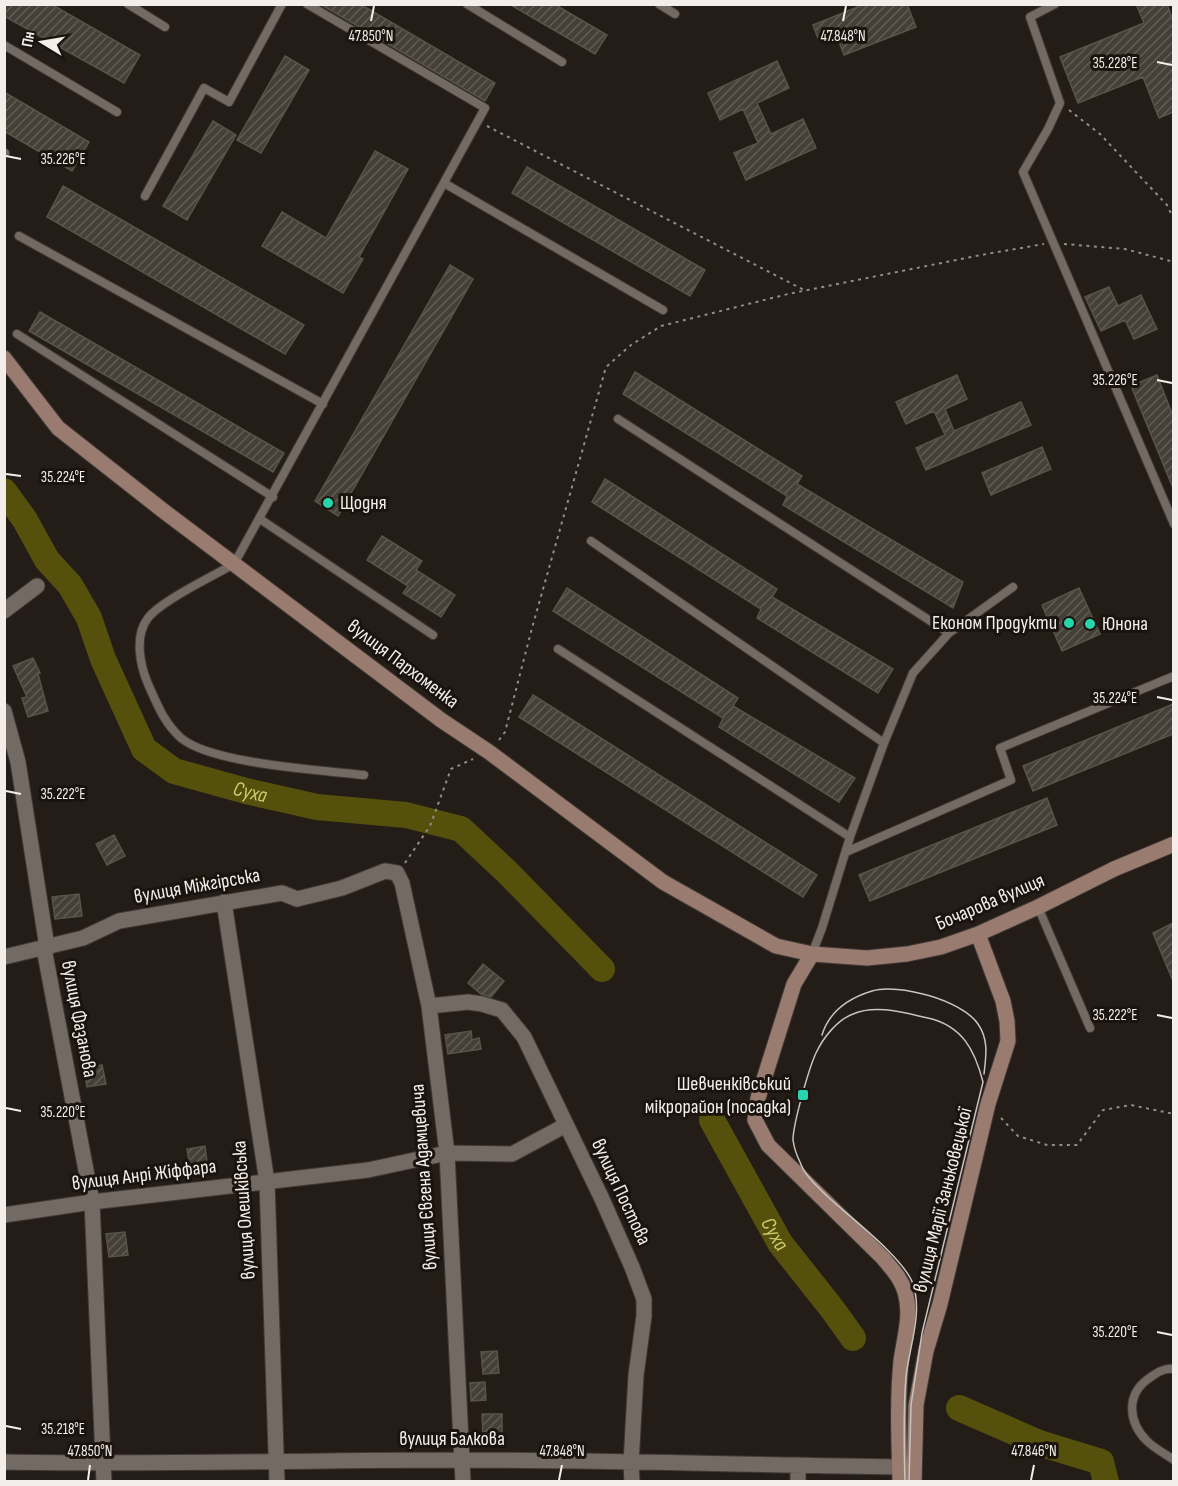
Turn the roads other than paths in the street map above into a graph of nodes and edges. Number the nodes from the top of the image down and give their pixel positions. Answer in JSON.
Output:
{"nodes":[{"id":1,"x":128,"y":4,"type":"edge"},
{"id":2,"x":282,"y":4,"type":"edge"},
{"id":3,"x":307,"y":4,"type":"edge"},
{"id":4,"x":466,"y":4,"type":"edge"},
{"id":5,"x":660,"y":4,"type":"edge"},
{"id":6,"x":1055,"y":4,"type":"edge"},
{"id":7,"x":675,"y":14,"type":"dead end"},
{"id":8,"x":165,"y":27,"type":"dead end"},
{"id":9,"x":4,"y":45,"type":"edge"},
{"id":10,"x":562,"y":62,"type":"dead end"},
{"id":11,"x":117,"y":112,"type":"dead end"},
{"id":12,"x":444,"y":183,"type":"junction"},
{"id":13,"x":146,"y":196,"type":"dead end"},
{"id":14,"x":19,"y":236,"type":"dead end"},
{"id":15,"x":663,"y":310,"type":"dead end"},
{"id":16,"x":17,"y":334,"type":"dead end"},
{"id":17,"x":4,"y":358,"type":"edge"},
{"id":18,"x":323,"y":404,"type":"junction"},
{"id":19,"x":618,"y":419,"type":"dead end"},
{"id":20,"x":273,"y":497,"type":"junction"},
{"id":21,"x":260,"y":519,"type":"junction"},
{"id":22,"x":1173,"y":524,"type":"edge"},
{"id":23,"x":591,"y":541,"type":"dead end"},
{"id":24,"x":234,"y":564,"type":"junction"},
{"id":25,"x":37,"y":586,"type":"dead end"},
{"id":26,"x":1013,"y":587,"type":"dead end"},
{"id":27,"x":4,"y":612,"type":"edge"},
{"id":28,"x":950,"y":633,"type":"junction"},
{"id":29,"x":433,"y":635,"type":"dead end"},
{"id":30,"x":558,"y":649,"type":"dead end"},
{"id":31,"x":1173,"y":676,"type":"edge"},
{"id":32,"x":4,"y":711,"type":"edge"},
{"id":33,"x":884,"y":743,"type":"junction"},
{"id":34,"x":364,"y":775,"type":"dead end"},
{"id":35,"x":850,"y":837,"type":"junction"},
{"id":36,"x":1173,"y":844,"type":"edge"},
{"id":37,"x":846,"y":852,"type":"junction"},
{"id":38,"x":398,"y":873,"type":"joint"},
{"id":39,"x":224,"y":902,"type":"junction"},
{"id":40,"x":1038,"y":907,"type":"junction"},
{"id":41,"x":978,"y":934,"type":"junction"},
{"id":42,"x":47,"y":947,"type":"junction"},
{"id":43,"x":812,"y":954,"type":"junction"},
{"id":44,"x":4,"y":957,"type":"edge"},
{"id":45,"x":429,"y":1006,"type":"junction"},
{"id":46,"x":1090,"y":1028,"type":"dead end"},
{"id":47,"x":566,"y":1125,"type":"junction"},
{"id":48,"x":447,"y":1153,"type":"junction"},
{"id":49,"x":267,"y":1182,"type":"junction"},
{"id":50,"x":92,"y":1202,"type":"junction"},
{"id":51,"x":4,"y":1215,"type":"edge"},
{"id":52,"x":1173,"y":1369,"type":"edge"},
{"id":53,"x":276,"y":1460,"type":"junction"},
{"id":54,"x":462,"y":1460,"type":"junction"},
{"id":55,"x":1173,"y":1460,"type":"edge"},
{"id":56,"x":4,"y":1462,"type":"edge"},
{"id":57,"x":631,"y":1463,"type":"junction"},
{"id":58,"x":103,"y":1464,"type":"junction"},
{"id":59,"x":798,"y":1466,"type":"junction"},
{"id":60,"x":900,"y":1474,"type":"edge"},
{"id":61,"x":104,"y":1482,"type":"edge"},
{"id":62,"x":277,"y":1482,"type":"edge"},
{"id":63,"x":463,"y":1482,"type":"edge"},
{"id":64,"x":632,"y":1482,"type":"edge"},
{"id":65,"x":798,"y":1482,"type":"edge"},
{"id":66,"x":914,"y":1482,"type":"edge"}],
"edges":[{"from":1,"to":8,"type":"lane"},
{"from":2,"to":13,"type":"lane"},
{"from":3,"to":12,"type":"lane"},
{"from":4,"to":10,"type":"lane"},
{"from":5,"to":7,"type":"lane"},
{"from":6,"to":22,"type":"lane"},
{"from":9,"to":11,"type":"lane"},
{"from":12,"to":15,"type":"lane"},
{"from":12,"to":18,"type":"lane"},
{"from":14,"to":18,"type":"lane"},
{"from":16,"to":20,"type":"lane"},
{"from":17,"to":24,"type":"street","name":"вулиця Пархоменка"},
{"from":18,"to":20,"type":"lane"},
{"from":19,"to":28,"type":"lane"},
{"from":20,"to":21,"type":"lane"},
{"from":21,"to":24,"type":"lane"},
{"from":21,"to":29,"type":"lane"},
{"from":23,"to":33,"type":"lane"},
{"from":24,"to":34,"type":"lane"},
{"from":24,"to":43,"type":"street","name":"вулиця Пархоменка"},
{"from":25,"to":27,"type":"street"},
{"from":26,"to":28,"type":"lane"},
{"from":28,"to":33,"type":"lane"},
{"from":30,"to":35,"type":"lane"},
{"from":31,"to":37,"type":"lane"},
{"from":32,"to":42,"type":"street","name":"вулиця Фазанова"},
{"from":33,"to":35,"type":"lane"},
{"from":35,"to":37,"type":"lane"},
{"from":36,"to":40,"type":"street","name":"Бочарова вулиця"},
{"from":37,"to":43,"type":"lane"},
{"from":38,"to":39,"type":"street","name":"вулиця Міжгірська"},
{"from":38,"to":45,"type":"street","name":"вулиця Євгена Адамцевича"},
{"from":39,"to":42,"type":"street","name":"вулиця Міжгірська"},
{"from":39,"to":49,"type":"street","name":"вулиця Олешківська"},
{"from":40,"to":41,"type":"street","name":"Бочарова вулиця"},
{"from":40,"to":46,"type":"lane"},
{"from":41,"to":43,"type":"street","name":"Бочарова вулиця"},
{"from":41,"to":66,"type":"street","name":"вулиця Марії Заньковецької"},
{"from":42,"to":44,"type":"street","name":"вулиця Міжгірська"},
{"from":42,"to":50,"type":"street","name":"вулиця Фазанова"},
{"from":43,"to":60,"type":"street","name":"вулиця Марії Заньковецької"},
{"from":45,"to":47,"type":"street","name":"вулиця Постова"},
{"from":45,"to":48,"type":"street","name":"вулиця Євгена Адамцевича"},
{"from":47,"to":48,"type":"street","name":"вулиця Анрі Жіффара"},
{"from":47,"to":57,"type":"street","name":"вулиця Постова"},
{"from":48,"to":49,"type":"street","name":"вулиця Анрі Жіффара"},
{"from":48,"to":54,"type":"street","name":"вулиця Євгена Адамцевича"},
{"from":49,"to":50,"type":"street","name":"вулиця Анрі Жіффара"},
{"from":49,"to":53,"type":"street","name":"вулиця Олешківська"},
{"from":50,"to":51,"type":"street","name":"вулиця Анрі Жіффара"},
{"from":50,"to":58,"type":"street","name":"вулиця Фазанова"},
{"from":52,"to":55,"type":"lane"},
{"from":53,"to":54,"type":"street","name":"вулиця Балкова"},
{"from":53,"to":58,"type":"street","name":"вулиця Балкова"},
{"from":53,"to":62,"type":"street","name":"вулиця Олешківська"},
{"from":54,"to":57,"type":"street","name":"вулиця Балкова"},
{"from":54,"to":63,"type":"street","name":"вулиця Євгена Адамцевича"},
{"from":56,"to":58,"type":"street","name":"вулиця Балкова"},
{"from":57,"to":59,"type":"street","name":"вулиця Балкова"},
{"from":57,"to":64,"type":"street","name":"вулиця Постова"},
{"from":58,"to":61,"type":"street","name":"вулиця Фазанова"},
{"from":59,"to":60,"type":"street","name":"вулиця Балкова"},
{"from":59,"to":65,"type":"street"}]}
